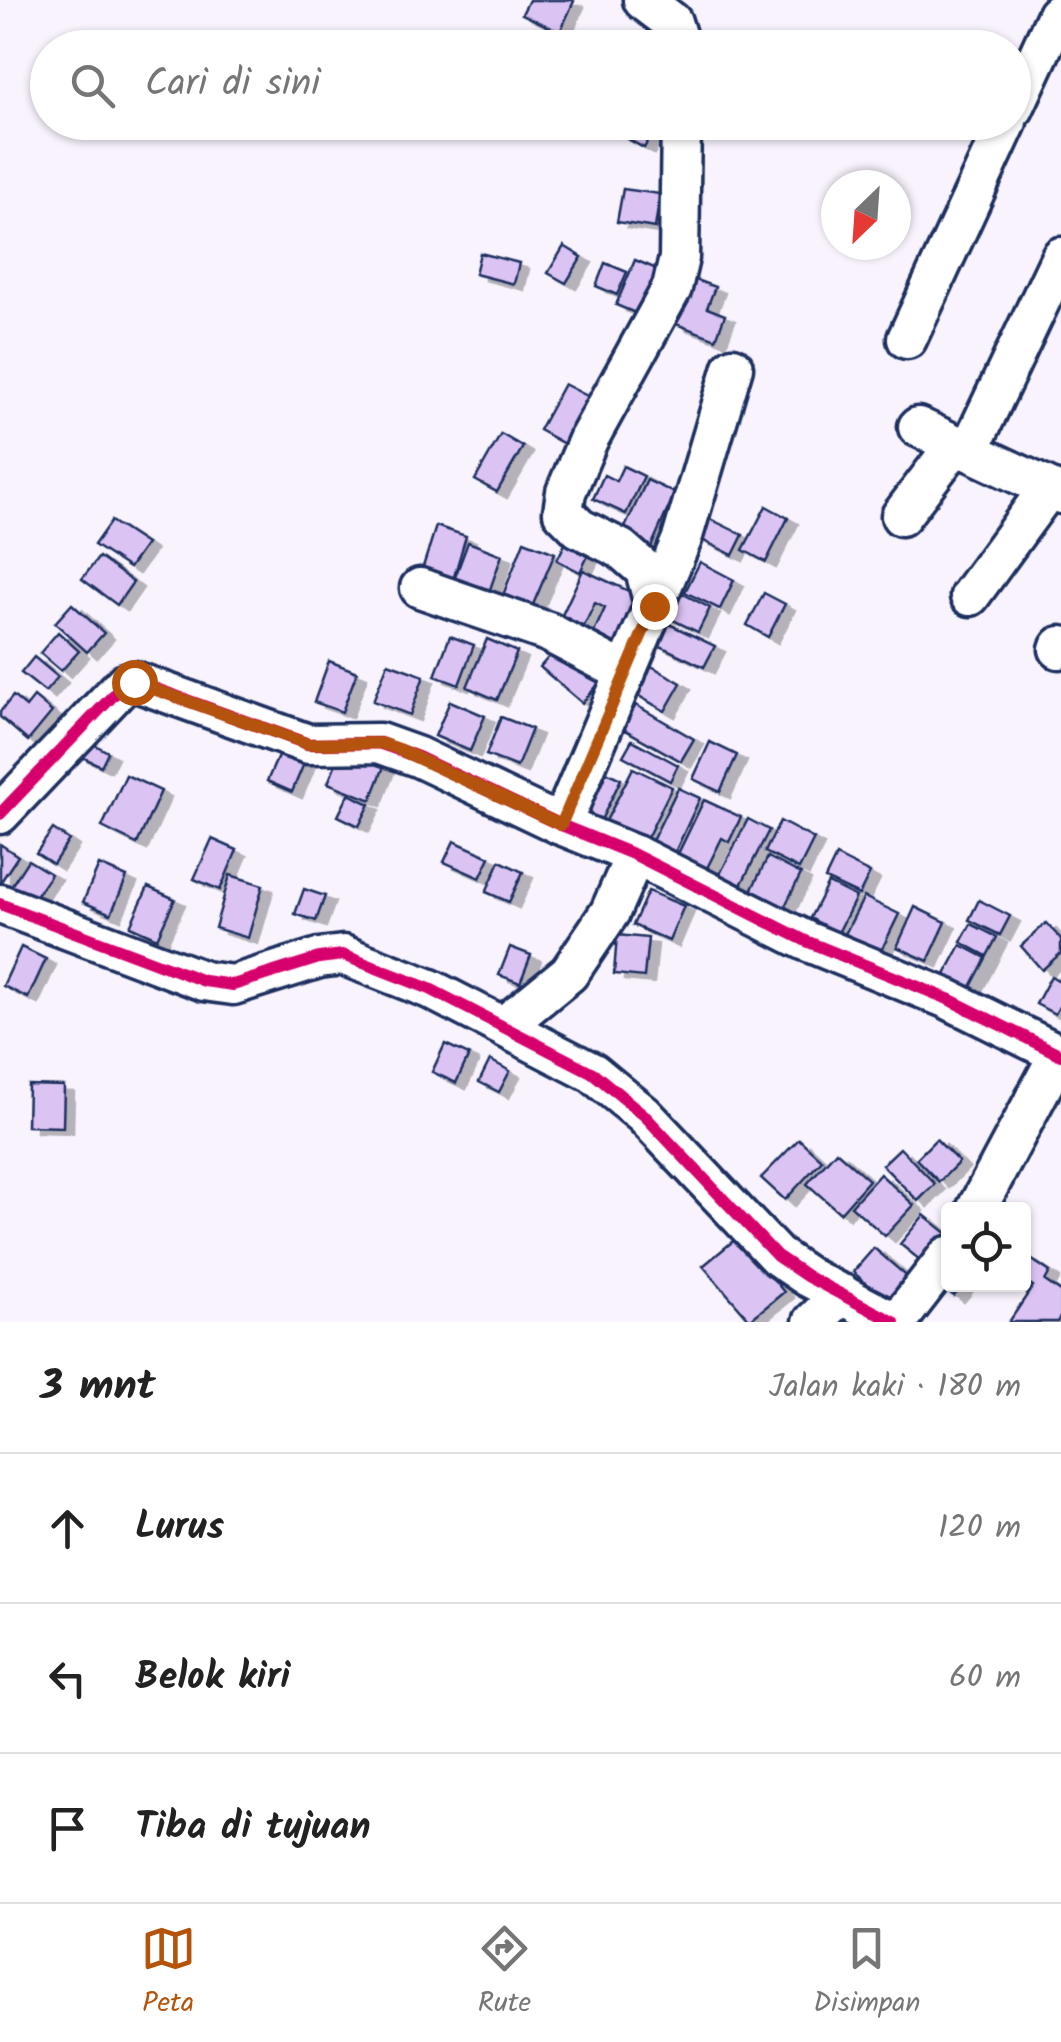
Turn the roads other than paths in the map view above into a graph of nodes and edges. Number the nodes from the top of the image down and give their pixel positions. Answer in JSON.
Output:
{"nodes":[{"id":1,"x":642,"y":0,"type":"edge"},
{"id":2,"x":1048,"y":11,"type":"edge"},
{"id":3,"x":674,"y":30,"type":"edge"},
{"id":4,"x":1031,"y":60,"type":"edge"},
{"id":5,"x":682,"y":140,"type":"edge"},
{"id":6,"x":999,"y":140,"type":"edge"},
{"id":7,"x":1061,"y":257,"type":"edge"},
{"id":8,"x":907,"y":338,"type":"dead end"},
{"id":9,"x":733,"y":366,"type":"dead end"},
{"id":10,"x":918,"y":427,"type":"dead end"},
{"id":11,"x":962,"y":448,"type":"junction"},
{"id":12,"x":1055,"y":491,"type":"edge"},
{"id":13,"x":902,"y":516,"type":"dead end"},
{"id":14,"x":420,"y":588,"type":"dead end"},
{"id":15,"x":970,"y":596,"type":"dead end"},
{"id":16,"x":654,"y":606,"type":"junction"},
{"id":17,"x":626,"y":673,"type":"junction"},
{"id":18,"x":0,"y":814,"type":"edge"},
{"id":19,"x":561,"y":825,"type":"junction"},
{"id":20,"x":635,"y":854,"type":"junction"},
{"id":21,"x":0,"y":904,"type":"edge"},
{"id":22,"x":504,"y":1026,"type":"junction"},
{"id":23,"x":1060,"y":1054,"type":"edge"},
{"id":24,"x":980,"y":1202,"type":"edge"},
{"id":25,"x":941,"y":1265,"type":"edge"},
{"id":26,"x":842,"y":1294,"type":"junction"},
{"id":27,"x":814,"y":1322,"type":"edge"},
{"id":28,"x":895,"y":1322,"type":"edge"}],
"edges":[{"from":1,"to":3,"type":"street"},
{"from":2,"to":4,"type":"street"},
{"from":5,"to":16,"type":"street"},
{"from":6,"to":8,"type":"street"},
{"from":7,"to":11,"type":"street"},
{"from":9,"to":16,"type":"street"},
{"from":10,"to":11,"type":"street"},
{"from":11,"to":12,"type":"street"},
{"from":11,"to":13,"type":"street"},
{"from":12,"to":15,"type":"street"},
{"from":14,"to":17,"type":"street"},
{"from":16,"to":17,"type":"street"},
{"from":17,"to":19,"type":"street"},
{"from":18,"to":19,"type":"street"},
{"from":19,"to":20,"type":"street"},
{"from":20,"to":22,"type":"street"},
{"from":20,"to":23,"type":"street"},
{"from":21,"to":22,"type":"street"},
{"from":22,"to":26,"type":"street"},
{"from":23,"to":24,"type":"street"},
{"from":25,"to":28,"type":"street"},
{"from":26,"to":27,"type":"street"},
{"from":26,"to":28,"type":"street"}]}
